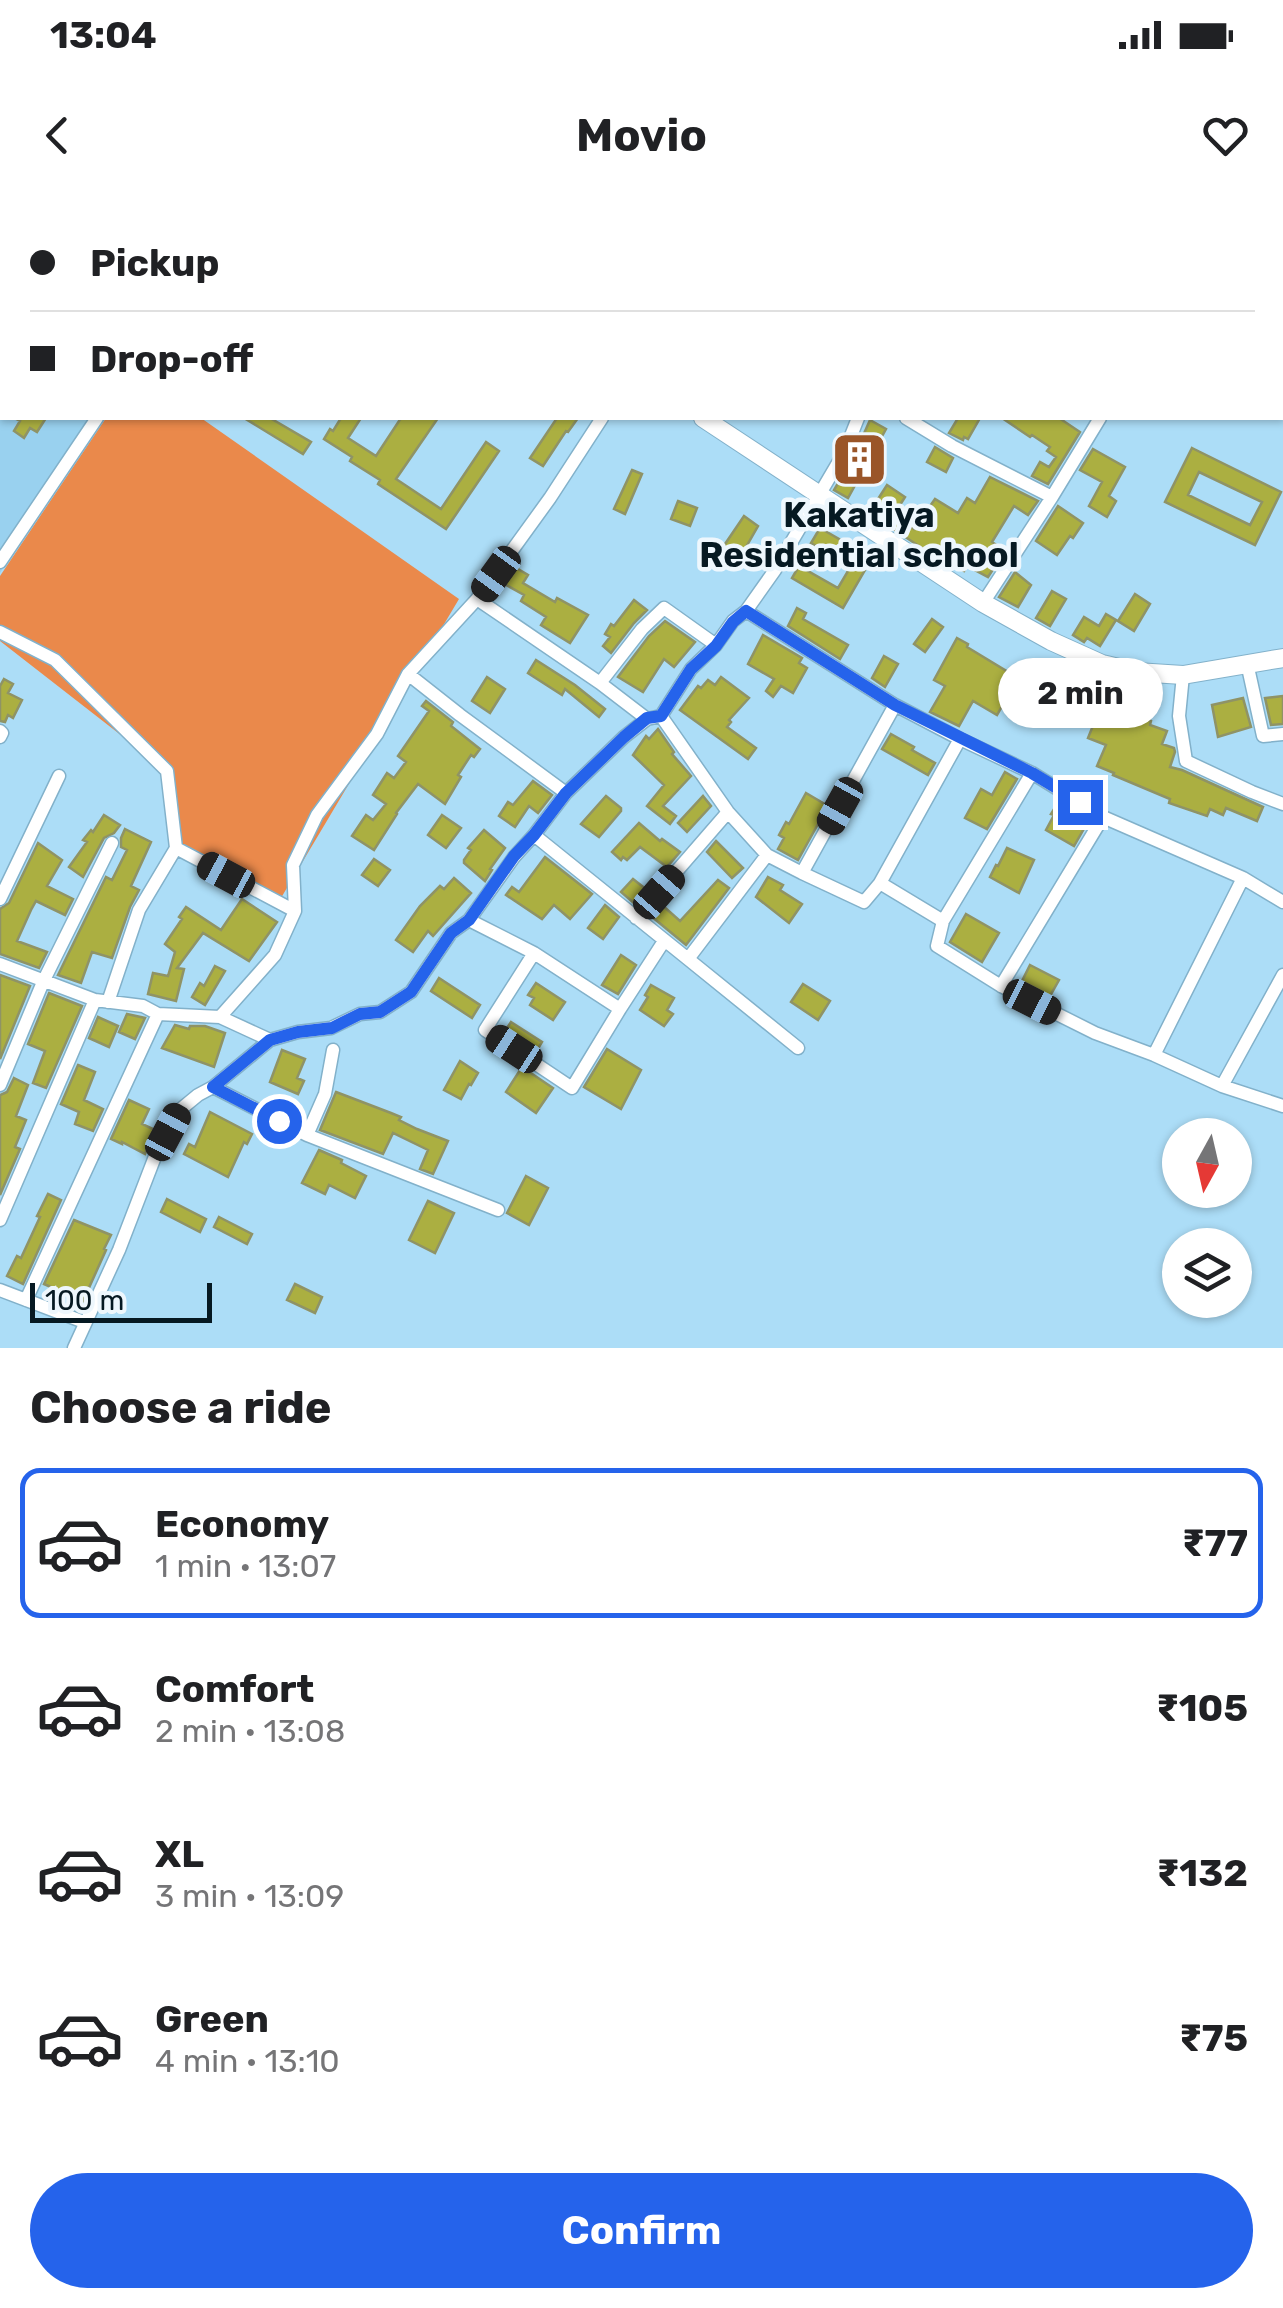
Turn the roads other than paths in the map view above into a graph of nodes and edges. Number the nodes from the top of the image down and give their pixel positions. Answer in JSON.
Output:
{"nodes":[{"id":1,"x":96,"y":420,"type":"edge"},
{"id":2,"x":601,"y":420,"type":"edge"},
{"id":3,"x":705,"y":420,"type":"edge"},
{"id":4,"x":857,"y":420,"type":"edge"},
{"id":5,"x":909,"y":420,"type":"edge"},
{"id":6,"x":1099,"y":420,"type":"edge"},
{"id":7,"x":820,"y":496,"type":"junction"},
{"id":8,"x":1052,"y":498,"type":"junction"},
{"id":9,"x":0,"y":562,"type":"edge"},
{"id":10,"x":477,"y":599,"type":"junction"},
{"id":11,"x":983,"y":603,"type":"junction"},
{"id":12,"x":746,"y":611,"type":"junction"},
{"id":13,"x":0,"y":632,"type":"edge"},
{"id":14,"x":716,"y":646,"type":"junction"},
{"id":15,"x":1283,"y":658,"type":"edge"},
{"id":16,"x":1246,"y":663,"type":"junction"},
{"id":17,"x":408,"y":674,"type":"junction"},
{"id":18,"x":1184,"y":675,"type":"junction"},
{"id":19,"x":600,"y":683,"type":"junction"},
{"id":20,"x":895,"y":705,"type":"junction"},
{"id":21,"x":654,"y":717,"type":"junction"},
{"id":22,"x":1283,"y":734,"type":"edge"},
{"id":23,"x":960,"y":739,"type":"junction"},
{"id":24,"x":1032,"y":773,"type":"junction"},
{"id":25,"x":59,"y":776,"type":"dead end"},
{"id":26,"x":566,"y":793,"type":"junction"},
{"id":27,"x":1283,"y":804,"type":"edge"},
{"id":28,"x":728,"y":812,"type":"junction"},
{"id":29,"x":1104,"y":817,"type":"junction"},
{"id":30,"x":534,"y":835,"type":"junction"},
{"id":31,"x":112,"y":843,"type":"dead end"},
{"id":32,"x":176,"y":848,"type":"junction"},
{"id":33,"x":768,"y":855,"type":"junction"},
{"id":34,"x":802,"y":873,"type":"junction"},
{"id":35,"x":1243,"y":878,"type":"junction"},
{"id":36,"x":880,"y":883,"type":"junction"},
{"id":37,"x":0,"y":898,"type":"edge"},
{"id":38,"x":1283,"y":902,"type":"edge"},
{"id":39,"x":295,"y":912,"type":"junction"},
{"id":40,"x":636,"y":918,"type":"junction"},
{"id":41,"x":469,"y":920,"type":"junction"},
{"id":42,"x":944,"y":921,"type":"junction"},
{"id":43,"x":664,"y":940,"type":"junction"},
{"id":44,"x":534,"y":953,"type":"junction"},
{"id":45,"x":688,"y":959,"type":"junction"},
{"id":46,"x":0,"y":964,"type":"edge"},
{"id":47,"x":1283,"y":975,"type":"edge"},
{"id":48,"x":43,"y":982,"type":"junction"},
{"id":49,"x":1001,"y":986,"type":"junction"},
{"id":50,"x":101,"y":1001,"type":"junction"},
{"id":51,"x":620,"y":1009,"type":"junction"},
{"id":52,"x":158,"y":1014,"type":"junction"},
{"id":53,"x":220,"y":1017,"type":"junction"},
{"id":54,"x":270,"y":1040,"type":"junction"},
{"id":55,"x":798,"y":1048,"type":"dead end"},
{"id":56,"x":333,"y":1050,"type":"dead end"},
{"id":57,"x":1154,"y":1054,"type":"junction"},
{"id":58,"x":0,"y":1085,"type":"edge"},
{"id":59,"x":1222,"y":1086,"type":"junction"},
{"id":60,"x":213,"y":1087,"type":"junction"},
{"id":61,"x":1283,"y":1106,"type":"edge"},
{"id":62,"x":307,"y":1136,"type":"junction"},
{"id":63,"x":498,"y":1210,"type":"dead end"},
{"id":64,"x":0,"y":1220,"type":"edge"},
{"id":65,"x":0,"y":1290,"type":"edge"},
{"id":66,"x":26,"y":1300,"type":"junction"},
{"id":67,"x":84,"y":1322,"type":"junction"},
{"id":68,"x":74,"y":1348,"type":"edge"}],
"edges":[{"from":1,"to":9,"type":"street"},
{"from":2,"to":10,"type":"street"},
{"from":3,"to":7,"type":"main road"},
{"from":4,"to":7,"type":"street"},
{"from":5,"to":8,"type":"street"},
{"from":6,"to":8,"type":"street"},
{"from":7,"to":11,"type":"main road"},
{"from":7,"to":12,"type":"street"},
{"from":8,"to":11,"type":"street"},
{"from":10,"to":17,"type":"street"},
{"from":10,"to":19,"type":"street"},
{"from":11,"to":18,"type":"main road"},
{"from":12,"to":14,"type":"street"},
{"from":12,"to":20,"type":"street"},
{"from":13,"to":32,"type":"street"},
{"from":14,"to":19,"type":"street"},
{"from":14,"to":21,"type":"street"},
{"from":15,"to":16,"type":"main road"},
{"from":16,"to":18,"type":"main road"},
{"from":16,"to":22,"type":"street"},
{"from":17,"to":26,"type":"street"},
{"from":17,"to":39,"type":"street"},
{"from":18,"to":27,"type":"street"},
{"from":19,"to":21,"type":"street"},
{"from":20,"to":23,"type":"street"},
{"from":20,"to":34,"type":"street"},
{"from":21,"to":26,"type":"street"},
{"from":21,"to":28,"type":"street"},
{"from":23,"to":24,"type":"street"},
{"from":23,"to":36,"type":"street"},
{"from":24,"to":29,"type":"street"},
{"from":24,"to":42,"type":"street"},
{"from":25,"to":37,"type":"street"},
{"from":26,"to":30,"type":"street"},
{"from":28,"to":33,"type":"street"},
{"from":28,"to":40,"type":"street"},
{"from":29,"to":35,"type":"street"},
{"from":29,"to":49,"type":"street"},
{"from":30,"to":40,"type":"street"},
{"from":30,"to":41,"type":"street"},
{"from":31,"to":48,"type":"street"},
{"from":32,"to":39,"type":"street"},
{"from":32,"to":50,"type":"street"},
{"from":33,"to":34,"type":"street"},
{"from":33,"to":45,"type":"street"},
{"from":34,"to":36,"type":"street"},
{"from":35,"to":38,"type":"street"},
{"from":35,"to":57,"type":"street"},
{"from":36,"to":42,"type":"street"},
{"from":39,"to":53,"type":"street"},
{"from":40,"to":43,"type":"street"},
{"from":41,"to":44,"type":"street"},
{"from":41,"to":54,"type":"street"},
{"from":42,"to":49,"type":"street"},
{"from":43,"to":45,"type":"street"},
{"from":43,"to":51,"type":"street"},
{"from":44,"to":51,"type":"street"},
{"from":44,"to":51,"type":"street"},
{"from":45,"to":55,"type":"street"},
{"from":46,"to":48,"type":"street"},
{"from":47,"to":59,"type":"street"},
{"from":48,"to":50,"type":"street"},
{"from":48,"to":58,"type":"street"},
{"from":49,"to":57,"type":"street"},
{"from":50,"to":52,"type":"street"},
{"from":50,"to":64,"type":"street"},
{"from":52,"to":53,"type":"street"},
{"from":52,"to":66,"type":"street"},
{"from":53,"to":54,"type":"street"},
{"from":54,"to":60,"type":"street"},
{"from":56,"to":62,"type":"street"},
{"from":57,"to":59,"type":"street"},
{"from":59,"to":61,"type":"street"},
{"from":60,"to":62,"type":"street"},
{"from":60,"to":67,"type":"street"},
{"from":62,"to":63,"type":"street"},
{"from":65,"to":66,"type":"street"},
{"from":66,"to":67,"type":"street"},
{"from":67,"to":68,"type":"street"}]}
